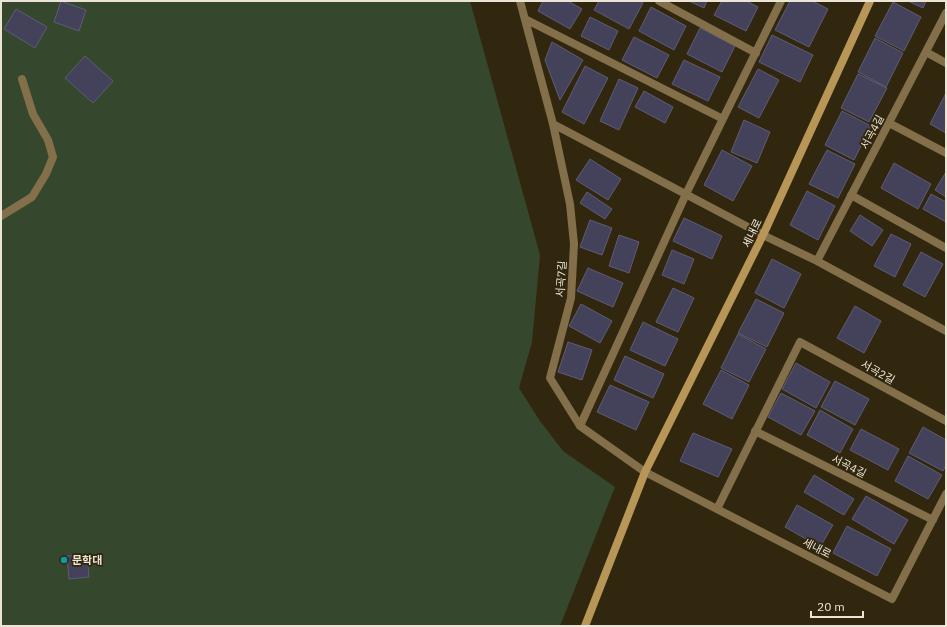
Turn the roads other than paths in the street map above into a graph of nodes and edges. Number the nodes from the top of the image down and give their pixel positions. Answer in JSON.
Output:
{"nodes":[{"id":1,"x":520,"y":1,"type":"edge"},
{"id":2,"x":659,"y":1,"type":"edge"},
{"id":3,"x":781,"y":1,"type":"edge"},
{"id":4,"x":870,"y":1,"type":"edge"},
{"id":5,"x":946,"y":13,"type":"edge"},
{"id":6,"x":525,"y":19,"type":"junction"},
{"id":7,"x":926,"y":52,"type":"junction"},
{"id":8,"x":756,"y":53,"type":"junction"},
{"id":9,"x":946,"y":63,"type":"edge"},
{"id":10,"x":22,"y":79,"type":"dead end"},
{"id":11,"x":723,"y":119,"type":"junction"},
{"id":12,"x":889,"y":123,"type":"junction"},
{"id":13,"x":553,"y":124,"type":"junction"},
{"id":14,"x":946,"y":153,"type":"edge"},
{"id":15,"x":686,"y":194,"type":"junction"},
{"id":16,"x":851,"y":195,"type":"junction"},
{"id":17,"x":1,"y":216,"type":"edge"},
{"id":18,"x":763,"y":235,"type":"junction"},
{"id":19,"x":946,"y":248,"type":"edge"},
{"id":20,"x":817,"y":261,"type":"junction"},
{"id":21,"x":946,"y":331,"type":"edge"},
{"id":22,"x":946,"y":422,"type":"edge"},
{"id":23,"x":580,"y":426,"type":"junction"},
{"id":24,"x":755,"y":431,"type":"junction"},
{"id":25,"x":645,"y":472,"type":"junction"},
{"id":26,"x":946,"y":494,"type":"edge"},
{"id":27,"x":717,"y":509,"type":"junction"},
{"id":28,"x":933,"y":520,"type":"junction"},
{"id":29,"x":586,"y":626,"type":"edge"}],
"edges":[{"from":1,"to":6,"type":"street","name":"서곡7길"},
{"from":2,"to":8,"type":"street"},
{"from":3,"to":8,"type":"street"},
{"from":4,"to":18,"type":"street","name":"세내로"},
{"from":5,"to":7,"type":"street","name":"서곡4길"},
{"from":6,"to":11,"type":"street"},
{"from":6,"to":13,"type":"street","name":"서곡7길"},
{"from":7,"to":9,"type":"street"},
{"from":7,"to":12,"type":"street","name":"서곡4길"},
{"from":8,"to":11,"type":"street"},
{"from":10,"to":17,"type":"street"},
{"from":11,"to":15,"type":"street"},
{"from":12,"to":14,"type":"street"},
{"from":12,"to":16,"type":"street","name":"서곡4길"},
{"from":13,"to":15,"type":"street"},
{"from":13,"to":23,"type":"street","name":"서곡7길"},
{"from":15,"to":18,"type":"street"},
{"from":15,"to":23,"type":"street"},
{"from":16,"to":19,"type":"street"},
{"from":16,"to":20,"type":"street","name":"서곡4길"},
{"from":18,"to":20,"type":"street"},
{"from":18,"to":25,"type":"street","name":"세내로"},
{"from":20,"to":21,"type":"street"},
{"from":22,"to":24,"type":"street","name":"서곡2길"},
{"from":23,"to":25,"type":"street","name":"서곡7길"},
{"from":24,"to":27,"type":"street"},
{"from":24,"to":28,"type":"street","name":"서곡4길"},
{"from":25,"to":27,"type":"street","name":"세내로"},
{"from":25,"to":29,"type":"street","name":"세내로"},
{"from":26,"to":28,"type":"street"},
{"from":27,"to":28,"type":"street","name":"세내로"}]}
